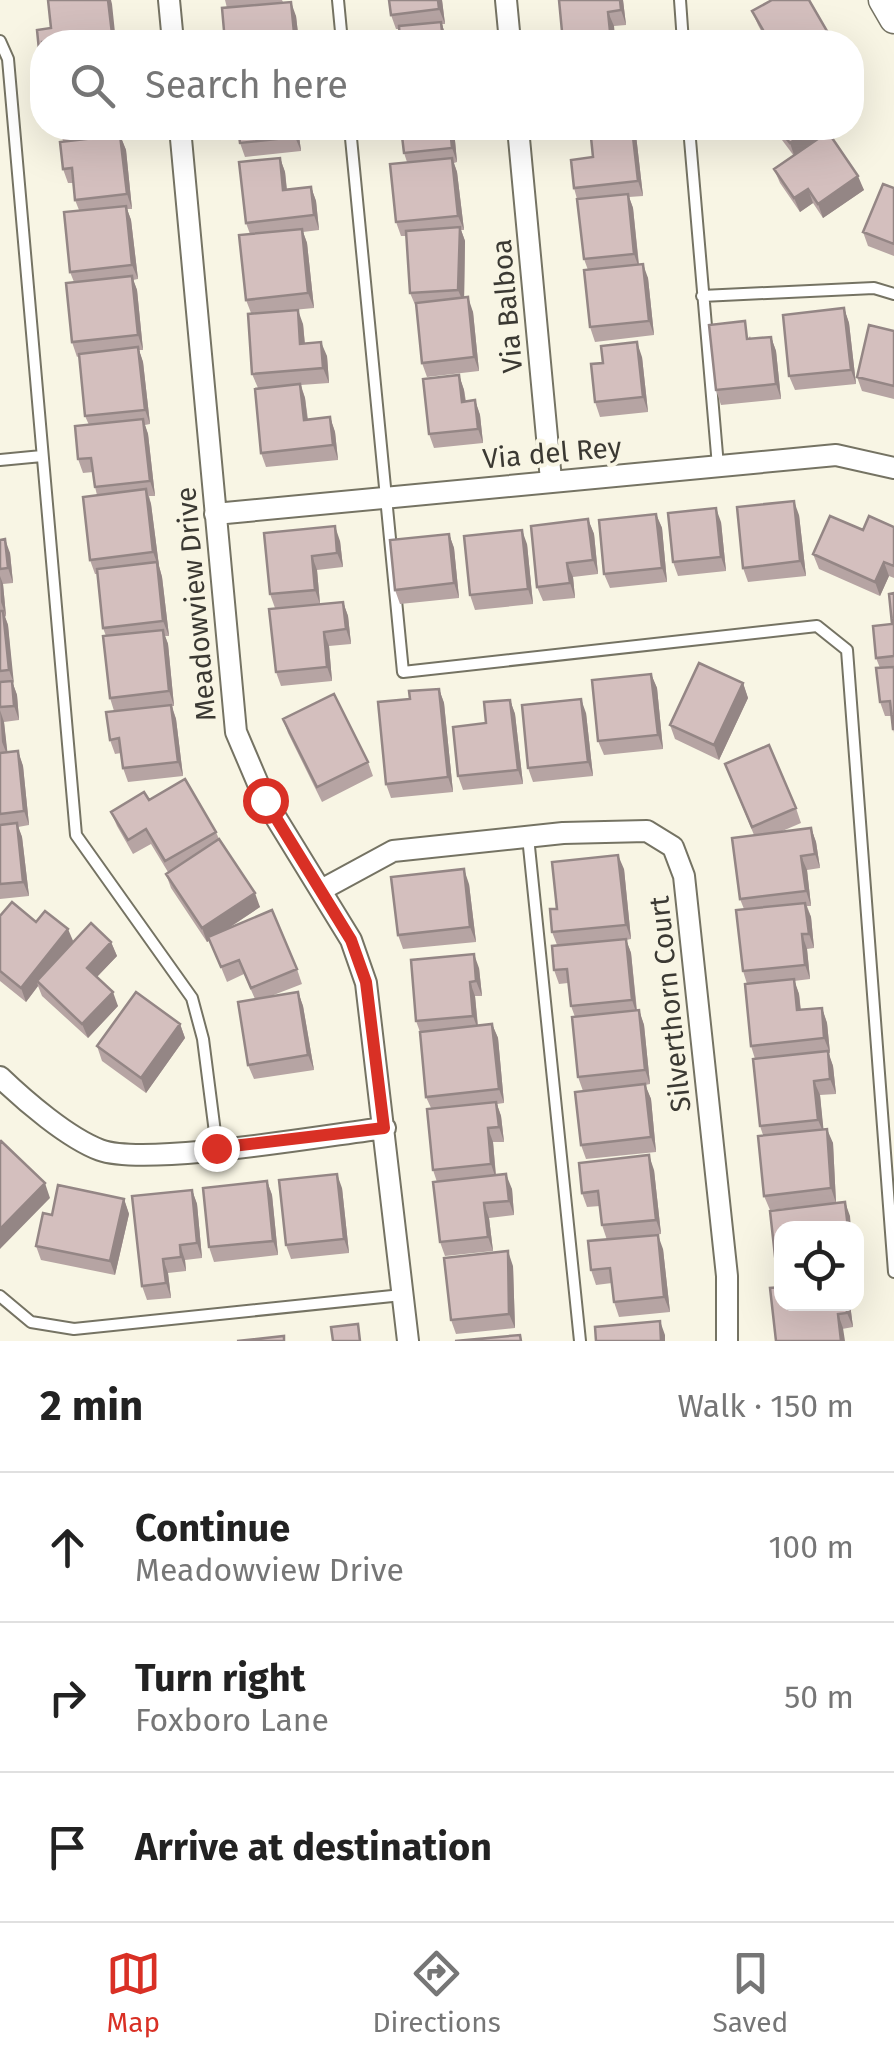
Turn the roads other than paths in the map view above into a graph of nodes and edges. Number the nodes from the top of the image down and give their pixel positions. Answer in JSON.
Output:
{"nodes":[{"id":1,"x":169,"y":0,"type":"edge"},
{"id":2,"x":338,"y":0,"type":"edge"},
{"id":3,"x":506,"y":0,"type":"edge"},
{"id":4,"x":680,"y":0,"type":"edge"},
{"id":5,"x":883,"y":0,"type":"edge"},
{"id":6,"x":894,"y":19,"type":"edge"},
{"id":7,"x":172,"y":30,"type":"edge"},
{"id":8,"x":341,"y":30,"type":"edge"},
{"id":9,"x":509,"y":30,"type":"edge"},
{"id":10,"x":682,"y":30,"type":"edge"},
{"id":11,"x":0,"y":42,"type":"edge"},
{"id":12,"x":181,"y":140,"type":"edge"},
{"id":13,"x":351,"y":140,"type":"edge"},
{"id":14,"x":519,"y":140,"type":"edge"},
{"id":15,"x":691,"y":140,"type":"edge"},
{"id":16,"x":894,"y":294,"type":"edge"},
{"id":17,"x":702,"y":296,"type":"junction"},
{"id":18,"x":42,"y":456,"type":"junction"},
{"id":19,"x":0,"y":460,"type":"edge"},
{"id":20,"x":718,"y":466,"type":"junction"},
{"id":21,"x":894,"y":468,"type":"edge"},
{"id":22,"x":551,"y":480,"type":"junction"},
{"id":23,"x":383,"y":497,"type":"junction"},
{"id":24,"x":215,"y":514,"type":"junction"},
{"id":25,"x":528,"y":836,"type":"junction"},
{"id":26,"x":323,"y":890,"type":"junction"},
{"id":27,"x":0,"y":1078,"type":"edge"},
{"id":28,"x":384,"y":1128,"type":"junction"},
{"id":29,"x":216,"y":1148,"type":"junction"},
{"id":30,"x":894,"y":1272,"type":"edge"},
{"id":31,"x":403,"y":1295,"type":"junction"},
{"id":32,"x":0,"y":1296,"type":"edge"},
{"id":33,"x":408,"y":1341,"type":"edge"},
{"id":34,"x":580,"y":1341,"type":"edge"},
{"id":35,"x":726,"y":1341,"type":"edge"}],
"edges":[{"from":1,"to":7,"type":"street"},
{"from":2,"to":8,"type":"lane"},
{"from":3,"to":9,"type":"street"},
{"from":4,"to":10,"type":"lane"},
{"from":5,"to":6,"type":"street"},
{"from":11,"to":18,"type":"lane"},
{"from":12,"to":24,"type":"street","name":"Meadowview Drive"},
{"from":13,"to":23,"type":"lane"},
{"from":14,"to":22,"type":"street","name":"Via Balboa"},
{"from":15,"to":17,"type":"lane"},
{"from":16,"to":17,"type":"lane"},
{"from":17,"to":20,"type":"lane"},
{"from":18,"to":19,"type":"lane"},
{"from":18,"to":29,"type":"lane"},
{"from":20,"to":21,"type":"street","name":"Via del Rey"},
{"from":20,"to":22,"type":"street","name":"Via del Rey"},
{"from":22,"to":23,"type":"street","name":"Via del Rey"},
{"from":23,"to":24,"type":"street","name":"Via del Rey"},
{"from":23,"to":30,"type":"lane"},
{"from":24,"to":26,"type":"street","name":"Meadowview Drive"},
{"from":25,"to":26,"type":"street","name":"Silverthorn Court"},
{"from":25,"to":34,"type":"lane"},
{"from":25,"to":35,"type":"street","name":"Silverthorn Court"},
{"from":26,"to":28,"type":"street","name":"Meadowview Drive"},
{"from":27,"to":29,"type":"street"},
{"from":28,"to":29,"type":"street"},
{"from":28,"to":31,"type":"street","name":"Meadowview Drive"},
{"from":31,"to":32,"type":"lane"},
{"from":31,"to":33,"type":"street","name":"Meadowview Drive"}]}
